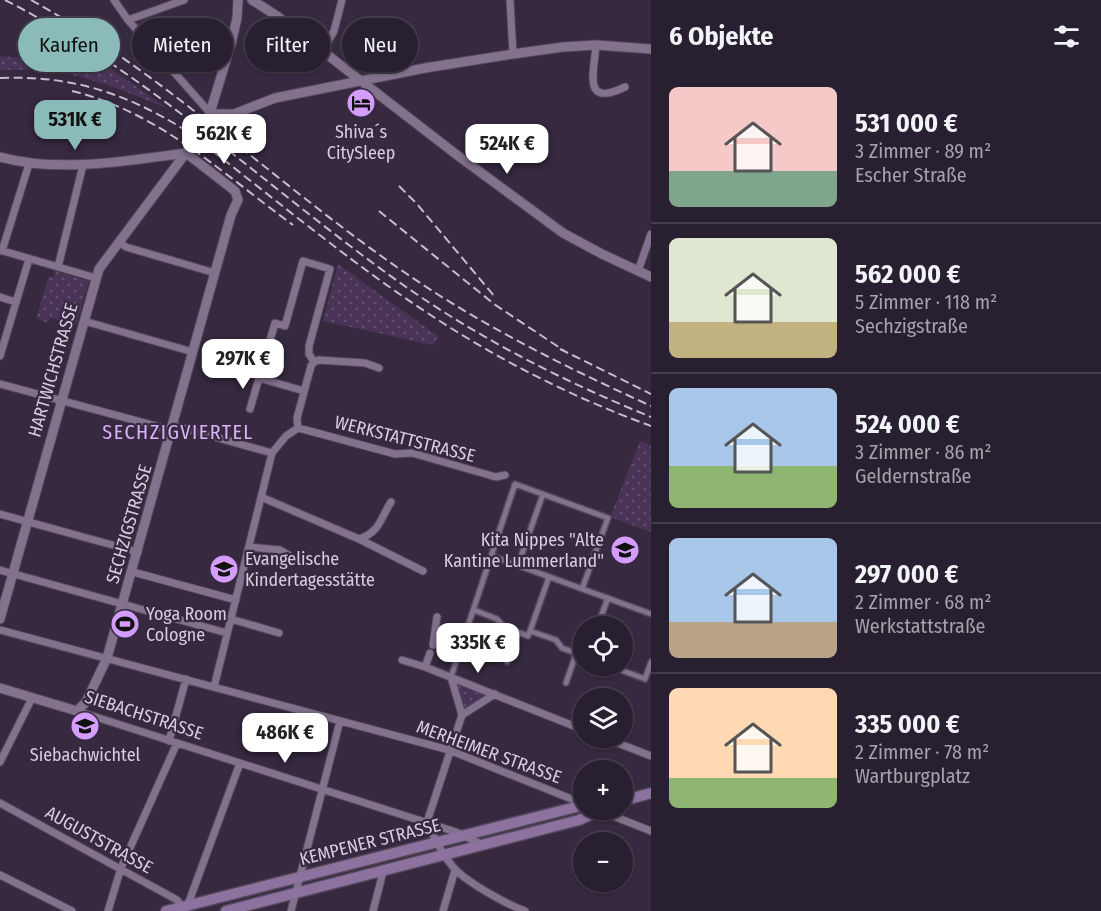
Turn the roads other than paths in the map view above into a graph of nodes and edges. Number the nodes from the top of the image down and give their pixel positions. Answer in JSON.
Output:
{"nodes":[{"id":1,"x":114,"y":0,"type":"edge"},
{"id":2,"x":184,"y":0,"type":"edge"},
{"id":3,"x":238,"y":0,"type":"edge"},
{"id":4,"x":252,"y":0,"type":"edge"},
{"id":5,"x":342,"y":0,"type":"edge"},
{"id":6,"x":510,"y":0,"type":"edge"},
{"id":7,"x":280,"y":18,"type":"edge"},
{"id":8,"x":128,"y":20,"type":"junction"},
{"id":9,"x":330,"y":39,"type":"edge"},
{"id":10,"x":596,"y":45,"type":"junction"},
{"id":11,"x":651,"y":49,"type":"edge"},
{"id":12,"x":513,"y":54,"type":"junction"},
{"id":13,"x":330,"y":58,"type":"edge"},
{"id":14,"x":360,"y":80,"type":"junction"},
{"id":15,"x":625,"y":87,"type":"dead end"},
{"id":16,"x":211,"y":114,"type":"junction"},
{"id":17,"x":186,"y":153,"type":"junction"},
{"id":18,"x":0,"y":157,"type":"edge"},
{"id":19,"x":149,"y":158,"type":"junction"},
{"id":20,"x":29,"y":164,"type":"junction"},
{"id":21,"x":83,"y":165,"type":"junction"},
{"id":22,"x":173,"y":172,"type":"junction"},
{"id":23,"x":651,"y":234,"type":"edge"},
{"id":24,"x":119,"y":242,"type":"junction"},
{"id":25,"x":1,"y":250,"type":"edge"},
{"id":26,"x":29,"y":259,"type":"junction"},
{"id":27,"x":58,"y":267,"type":"junction"},
{"id":28,"x":638,"y":271,"type":"junction"},
{"id":29,"x":215,"y":273,"type":"junction"},
{"id":30,"x":651,"y":277,"type":"edge"},
{"id":31,"x":96,"y":278,"type":"junction"},
{"id":32,"x":0,"y":297,"type":"edge"},
{"id":33,"x":16,"y":302,"type":"junction"},
{"id":34,"x":84,"y":321,"type":"junction"},
{"id":35,"x":193,"y":352,"type":"junction"},
{"id":36,"x":0,"y":356,"type":"edge"},
{"id":37,"x":314,"y":362,"type":"junction"},
{"id":38,"x":380,"y":368,"type":"dead end"},
{"id":39,"x":259,"y":378,"type":"junction"},
{"id":40,"x":0,"y":384,"type":"edge"},
{"id":41,"x":304,"y":391,"type":"junction"},
{"id":42,"x":62,"y":401,"type":"junction"},
{"id":43,"x":250,"y":409,"type":"dead end"},
{"id":44,"x":172,"y":428,"type":"junction"},
{"id":45,"x":298,"y":428,"type":"junction"},
{"id":46,"x":272,"y":453,"type":"junction"},
{"id":47,"x":506,"y":475,"type":"dead end"},
{"id":48,"x":543,"y":494,"type":"junction"},
{"id":49,"x":261,"y":497,"type":"junction"},
{"id":50,"x":391,"y":502,"type":"dead end"},
{"id":51,"x":0,"y":514,"type":"edge"},
{"id":52,"x":28,"y":522,"type":"junction"},
{"id":53,"x":358,"y":539,"type":"junction"},
{"id":54,"x":249,"y":547,"type":"junction"},
{"id":55,"x":138,"y":552,"type":"junction"},
{"id":56,"x":290,"y":556,"type":"dead end"},
{"id":57,"x":492,"y":556,"type":"junction"},
{"id":58,"x":518,"y":565,"type":"junction"},
{"id":59,"x":0,"y":570,"type":"edge"},
{"id":60,"x":133,"y":572,"type":"junction"},
{"id":61,"x":423,"y":572,"type":"dead end"},
{"id":62,"x":13,"y":573,"type":"junction"},
{"id":63,"x":549,"y":577,"type":"junction"},
{"id":64,"x":582,"y":589,"type":"junction"},
{"id":65,"x":608,"y":598,"type":"junction"},
{"id":66,"x":236,"y":600,"type":"junction"},
{"id":67,"x":123,"y":604,"type":"junction"},
{"id":68,"x":474,"y":610,"type":"junction"},
{"id":69,"x":651,"y":614,"type":"edge"},
{"id":70,"x":601,"y":616,"type":"edge"},
{"id":71,"x":438,"y":617,"type":"dead end"},
{"id":72,"x":0,"y":619,"type":"edge"},
{"id":73,"x":231,"y":619,"type":"junction"},
{"id":74,"x":0,"y":630,"type":"edge"},
{"id":75,"x":530,"y":631,"type":"junction"},
{"id":76,"x":518,"y":632,"type":"junction"},
{"id":77,"x":228,"y":633,"type":"junction"},
{"id":78,"x":279,"y":633,"type":"dead end"},
{"id":79,"x":434,"y":645,"type":"dead end"},
{"id":80,"x":430,"y":653,"type":"dead end"},
{"id":81,"x":573,"y":653,"type":"edge"},
{"id":82,"x":107,"y":658,"type":"junction"},
{"id":83,"x":402,"y":660,"type":"dead end"},
{"id":84,"x":507,"y":662,"type":"dead end"},
{"id":85,"x":573,"y":662,"type":"edge"},
{"id":86,"x":651,"y":662,"type":"edge"},
{"id":87,"x":425,"y":667,"type":"junction"},
{"id":88,"x":633,"y":674,"type":"edge"},
{"id":89,"x":649,"y":675,"type":"edge"},
{"id":90,"x":451,"y":677,"type":"junction"},
{"id":91,"x":186,"y":679,"type":"junction"},
{"id":92,"x":566,"y":682,"type":"dead end"},
{"id":93,"x":214,"y":687,"type":"junction"},
{"id":94,"x":0,"y":688,"type":"edge"},
{"id":95,"x":495,"y":694,"type":"junction"},
{"id":96,"x":32,"y":698,"type":"junction"},
{"id":97,"x":77,"y":711,"type":"junction"},
{"id":98,"x":462,"y":715,"type":"junction"},
{"id":99,"x":340,"y":721,"type":"junction"},
{"id":100,"x":573,"y":726,"type":"edge"},
{"id":101,"x":169,"y":741,"type":"junction"},
{"id":102,"x":177,"y":743,"type":"junction"},
{"id":103,"x":631,"y":748,"type":"edge"},
{"id":104,"x":449,"y":750,"type":"junction"},
{"id":105,"x":651,"y":756,"type":"edge"},
{"id":106,"x":0,"y":762,"type":"edge"},
{"id":107,"x":240,"y":763,"type":"junction"},
{"id":108,"x":651,"y":787,"type":"edge"},
{"id":109,"x":323,"y":789,"type":"junction"},
{"id":110,"x":633,"y":792,"type":"edge"},
{"id":111,"x":651,"y":793,"type":"edge"},
{"id":112,"x":633,"y":798,"type":"edge"},
{"id":113,"x":573,"y":800,"type":"edge"},
{"id":114,"x":0,"y":803,"type":"edge"},
{"id":115,"x":573,"y":807,"type":"edge"},
{"id":116,"x":579,"y":820,"type":"edge"},
{"id":117,"x":624,"y":820,"type":"edge"},
{"id":118,"x":427,"y":822,"type":"junction"},
{"id":119,"x":651,"y":831,"type":"edge"},
{"id":120,"x":464,"y":835,"type":"junction"},
{"id":121,"x":436,"y":842,"type":"junction"},
{"id":122,"x":481,"y":844,"type":"junction"},
{"id":123,"x":445,"y":855,"type":"junction"},
{"id":124,"x":121,"y":868,"type":"junction"},
{"id":125,"x":455,"y":870,"type":"junction"},
{"id":126,"x":383,"y":872,"type":"junction"},
{"id":127,"x":0,"y":875,"type":"edge"},
{"id":128,"x":299,"y":877,"type":"junction"},
{"id":129,"x":295,"y":893,"type":"junction"},
{"id":130,"x":185,"y":907,"type":"edge"},
{"id":131,"x":72,"y":911,"type":"edge"},
{"id":132,"x":108,"y":911,"type":"edge"},
{"id":133,"x":166,"y":911,"type":"edge"},
{"id":134,"x":226,"y":911,"type":"edge"},
{"id":135,"x":291,"y":911,"type":"edge"},
{"id":136,"x":373,"y":911,"type":"edge"},
{"id":137,"x":443,"y":911,"type":"edge"},
{"id":138,"x":525,"y":911,"type":"edge"}],
"edges":[{"from":1,"to":8,"type":"street"},
{"from":2,"to":8,"type":"street"},
{"from":3,"to":16,"type":"street","name":"HARTWICHSTRASSE"},
{"from":4,"to":7,"type":"street"},
{"from":5,"to":9,"type":"street"},
{"from":6,"to":12,"type":"street"},
{"from":8,"to":16,"type":"street"},
{"from":10,"to":11,"type":"street"},
{"from":10,"to":12,"type":"street"},
{"from":10,"to":15,"type":"street"},
{"from":12,"to":14,"type":"street"},
{"from":13,"to":14,"type":"street"},
{"from":14,"to":16,"type":"street"},
{"from":14,"to":28,"type":"street"},
{"from":16,"to":17,"type":"street","name":"HARTWICHSTRASSE"},
{"from":17,"to":19,"type":"street"},
{"from":17,"to":22,"type":"street","name":"HARTWICHSTRASSE"},
{"from":17,"to":29,"type":"street","name":"SECHZIGSTRASSE"},
{"from":18,"to":20,"type":"street"},
{"from":19,"to":21,"type":"street"},
{"from":19,"to":22,"type":"street"},
{"from":20,"to":21,"type":"street"},
{"from":20,"to":25,"type":"street"},
{"from":21,"to":27,"type":"street"},
{"from":22,"to":24,"type":"street","name":"HARTWICHSTRASSE"},
{"from":23,"to":28,"type":"street"},
{"from":24,"to":29,"type":"street"},
{"from":24,"to":31,"type":"street","name":"HARTWICHSTRASSE"},
{"from":25,"to":26,"type":"street"},
{"from":26,"to":27,"type":"street"},
{"from":26,"to":33,"type":"street"},
{"from":27,"to":31,"type":"street"},
{"from":28,"to":30,"type":"street"},
{"from":29,"to":35,"type":"street","name":"SECHZIGSTRASSE"},
{"from":31,"to":34,"type":"street","name":"HARTWICHSTRASSE"},
{"from":32,"to":33,"type":"street"},
{"from":33,"to":36,"type":"street"},
{"from":34,"to":35,"type":"street"},
{"from":34,"to":42,"type":"street","name":"HARTWICHSTRASSE"},
{"from":35,"to":44,"type":"street","name":"SECHZIGSTRASSE"},
{"from":37,"to":38,"type":"street"},
{"from":37,"to":39,"type":"street"},
{"from":37,"to":41,"type":"street"},
{"from":39,"to":41,"type":"street"},
{"from":39,"to":43,"type":"street"},
{"from":40,"to":42,"type":"street"},
{"from":41,"to":45,"type":"street"},
{"from":42,"to":44,"type":"street"},
{"from":42,"to":52,"type":"street","name":"HARTWICHSTRASSE"},
{"from":44,"to":46,"type":"street"},
{"from":44,"to":55,"type":"street","name":"SECHZIGSTRASSE"},
{"from":45,"to":46,"type":"street"},
{"from":45,"to":47,"type":"street","name":"WERKSTATTSTRASSE"},
{"from":46,"to":49,"type":"street"},
{"from":48,"to":57,"type":"street"},
{"from":48,"to":58,"type":"street"},
{"from":48,"to":64,"type":"street"},
{"from":49,"to":53,"type":"street"},
{"from":49,"to":54,"type":"street"},
{"from":50,"to":53,"type":"street"},
{"from":51,"to":52,"type":"street"},
{"from":52,"to":55,"type":"street"},
{"from":52,"to":62,"type":"street","name":"HARTWICHSTRASSE"},
{"from":53,"to":61,"type":"street"},
{"from":54,"to":56,"type":"street"},
{"from":54,"to":66,"type":"street"},
{"from":55,"to":60,"type":"street","name":"SECHZIGSTRASSE"},
{"from":57,"to":58,"type":"street"},
{"from":57,"to":68,"type":"street"},
{"from":58,"to":63,"type":"street"},
{"from":59,"to":62,"type":"street"},
{"from":60,"to":66,"type":"street"},
{"from":60,"to":67,"type":"street","name":"SECHZIGSTRASSE"},
{"from":62,"to":67,"type":"street"},
{"from":62,"to":72,"type":"street","name":"HARTWICHSTRASSE"},
{"from":63,"to":64,"type":"street"},
{"from":63,"to":75,"type":"street"},
{"from":64,"to":65,"type":"street"},
{"from":65,"to":69,"type":"street"},
{"from":65,"to":70,"type":"street"},
{"from":66,"to":73,"type":"street"},
{"from":67,"to":77,"type":"street"},
{"from":67,"to":82,"type":"street","name":"SECHZIGSTRASSE"},
{"from":68,"to":76,"type":"street"},
{"from":68,"to":90,"type":"street"},
{"from":71,"to":79,"type":"street"},
{"from":73,"to":77,"type":"street"},
{"from":73,"to":78,"type":"street"},
{"from":74,"to":82,"type":"street","name":"MERHEIMER STRASSE"},
{"from":75,"to":76,"type":"street"},
{"from":75,"to":81,"type":"street"},
{"from":76,"to":84,"type":"street"},
{"from":77,"to":93,"type":"street"},
{"from":80,"to":87,"type":"street"},
{"from":82,"to":91,"type":"street","name":"MERHEIMER STRASSE"},
{"from":82,"to":97,"type":"street","name":"SECHZIGSTRASSE"},
{"from":83,"to":87,"type":"street"},
{"from":85,"to":92,"type":"street"},
{"from":86,"to":89,"type":"street"},
{"from":87,"to":90,"type":"street"},
{"from":88,"to":89,"type":"street"},
{"from":90,"to":95,"type":"street"},
{"from":90,"to":98,"type":"street"},
{"from":91,"to":93,"type":"street","name":"MERHEIMER STRASSE"},
{"from":91,"to":101,"type":"street"},
{"from":93,"to":99,"type":"street","name":"MERHEIMER STRASSE"},
{"from":94,"to":96,"type":"street","name":"SIEBACHSTRASSE"},
{"from":95,"to":98,"type":"street"},
{"from":95,"to":100,"type":"street"},
{"from":96,"to":97,"type":"street","name":"SIEBACHSTRASSE"},
{"from":96,"to":106,"type":"street"},
{"from":97,"to":101,"type":"street","name":"SIEBACHSTRASSE"},
{"from":98,"to":104,"type":"street"},
{"from":99,"to":104,"type":"street","name":"MERHEIMER STRASSE"},
{"from":99,"to":109,"type":"street"},
{"from":101,"to":102,"type":"street","name":"SIEBACHSTRASSE"},
{"from":102,"to":107,"type":"street","name":"SIEBACHSTRASSE"},
{"from":102,"to":124,"type":"street"},
{"from":103,"to":105,"type":"street"},
{"from":104,"to":113,"type":"street","name":"MERHEIMER STRASSE"},
{"from":104,"to":118,"type":"street"},
{"from":107,"to":109,"type":"street","name":"SIEBACHSTRASSE"},
{"from":107,"to":130,"type":"street"},
{"from":108,"to":110,"type":"main road"},
{"from":109,"to":118,"type":"street","name":"SIEBACHSTRASSE"},
{"from":109,"to":128,"type":"street"},
{"from":111,"to":112,"type":"main road"},
{"from":114,"to":124,"type":"street","name":"AUGUSTSTRASSE"},
{"from":115,"to":120,"type":"main road","name":"KEMPENER STRASSE"},
{"from":116,"to":122,"type":"main road","name":"KEMPENER STRASSE"},
{"from":117,"to":119,"type":"street"},
{"from":118,"to":120,"type":"street","name":"SIEBACHSTRASSE"},
{"from":118,"to":121,"type":"street"},
{"from":120,"to":121,"type":"main road","name":"KEMPENER STRASSE"},
{"from":120,"to":122,"type":"street","name":"SIEBACHSTRASSE"},
{"from":121,"to":123,"type":"street"},
{"from":121,"to":128,"type":"main road","name":"KEMPENER STRASSE"},
{"from":122,"to":123,"type":"main road","name":"KEMPENER STRASSE"},
{"from":123,"to":125,"type":"street"},
{"from":123,"to":126,"type":"main road","name":"KEMPENER STRASSE"},
{"from":124,"to":130,"type":"street","name":"AUGUSTSTRASSE"},
{"from":124,"to":132,"type":"street"},
{"from":125,"to":137,"type":"street"},
{"from":125,"to":138,"type":"street"},
{"from":126,"to":129,"type":"main road","name":"KEMPENER STRASSE"},
{"from":126,"to":136,"type":"street"},
{"from":127,"to":131,"type":"street"},
{"from":128,"to":129,"type":"street"},
{"from":128,"to":130,"type":"main road","name":"KEMPENER STRASSE"},
{"from":129,"to":134,"type":"main road","name":"KEMPENER STRASSE"},
{"from":129,"to":135,"type":"street"},
{"from":130,"to":133,"type":"main road","name":"KEMPENER STRASSE"}]}
